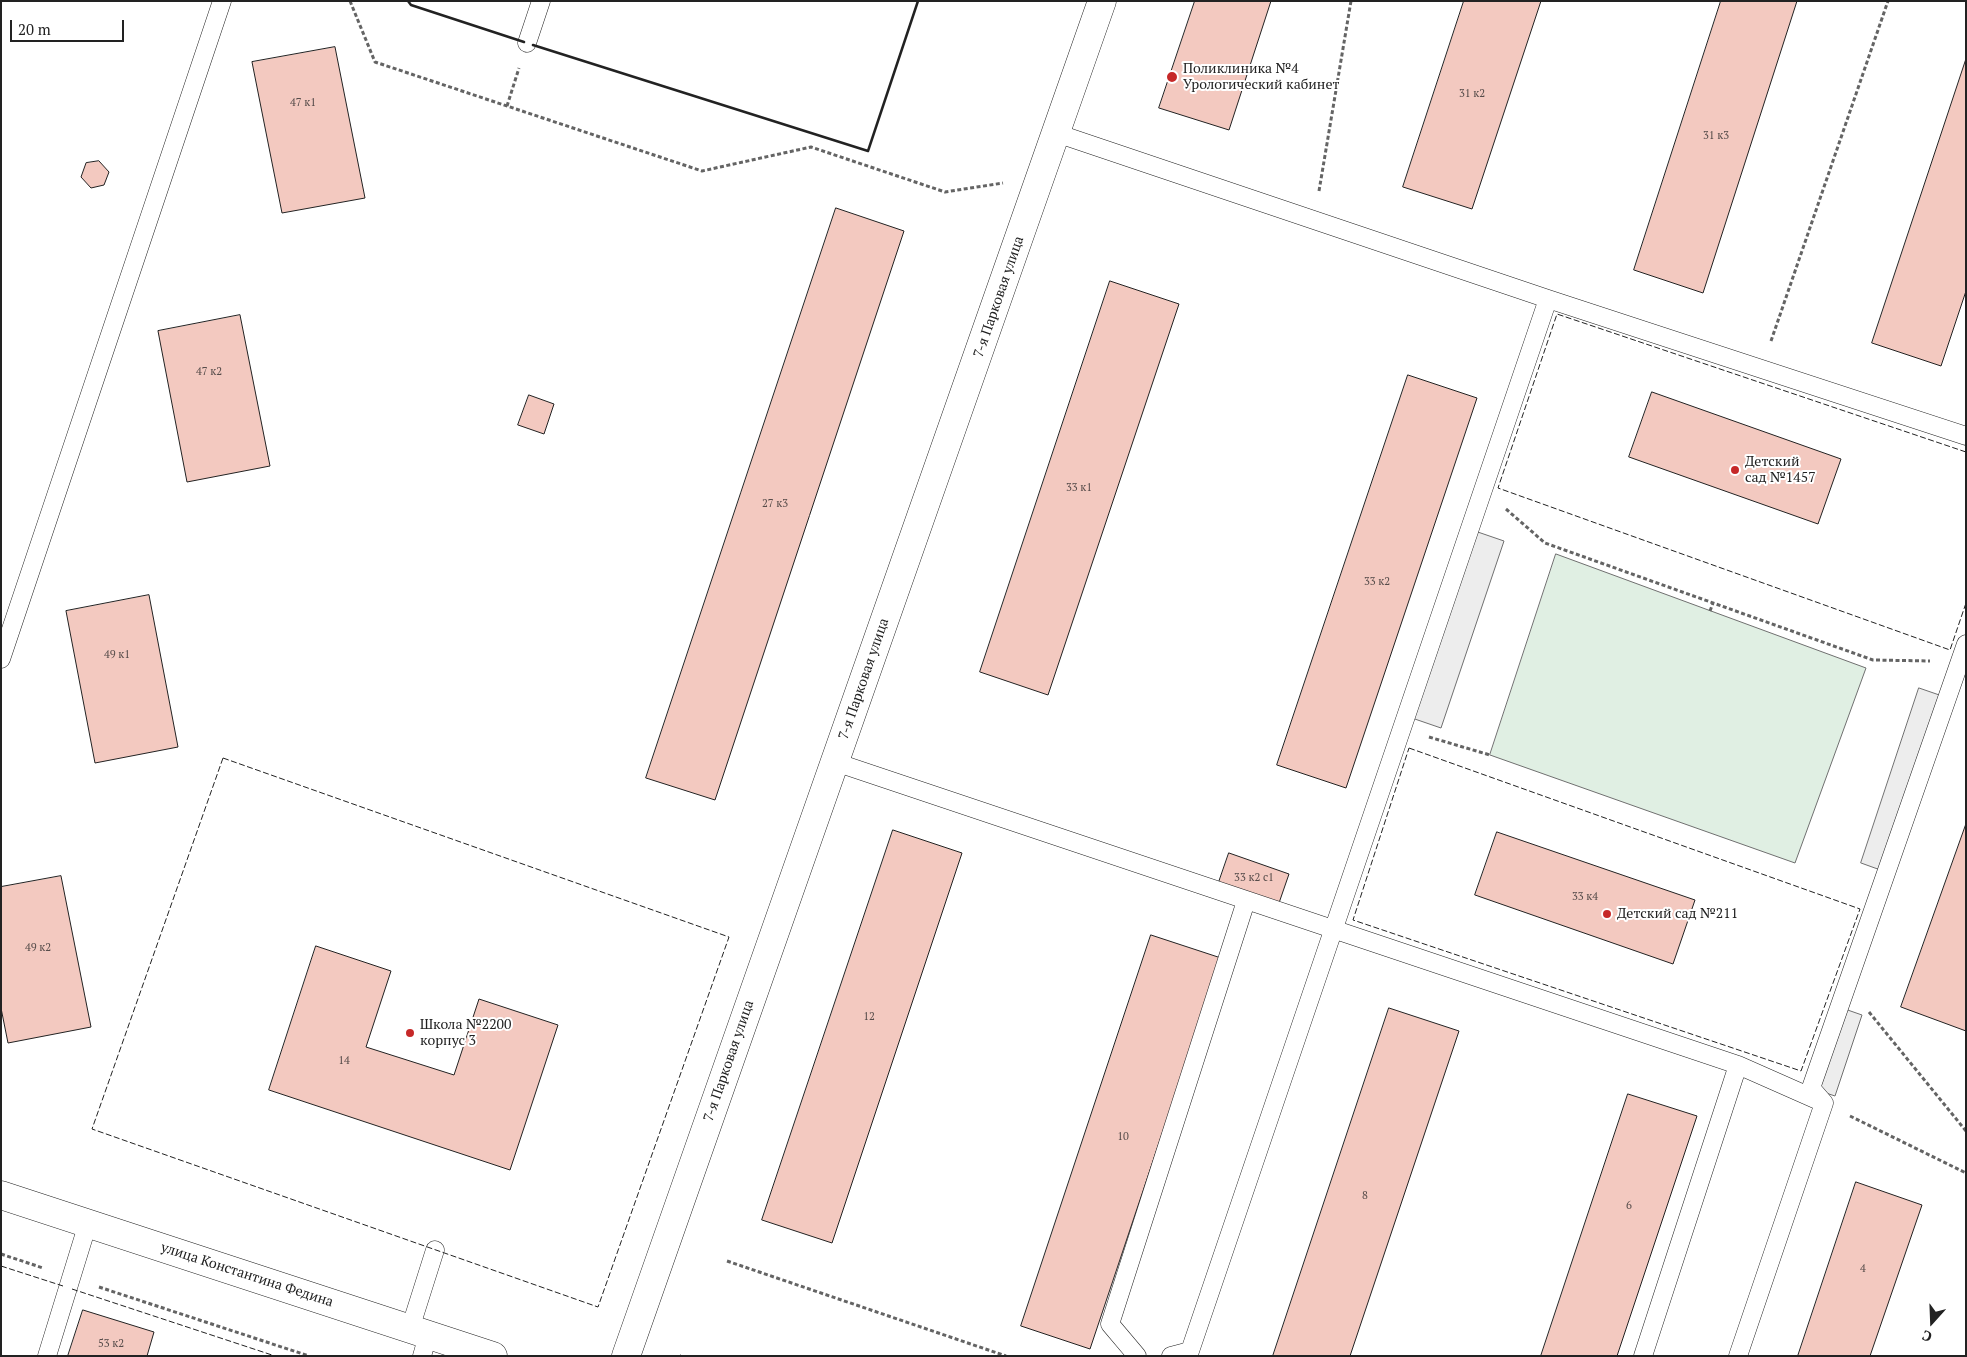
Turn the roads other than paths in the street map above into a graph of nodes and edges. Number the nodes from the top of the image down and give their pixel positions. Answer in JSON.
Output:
{"nodes":[{"id":1,"x":222,"y":1,"type":"edge"},
{"id":2,"x":541,"y":1,"type":"edge"},
{"id":3,"x":1102,"y":1,"type":"edge"},
{"id":4,"x":527,"y":43,"type":"road end"},
{"id":5,"x":1056,"y":133,"type":"junction"},
{"id":6,"x":1548,"y":299,"type":"junction"},
{"id":7,"x":1966,"y":436,"type":"edge"},
{"id":8,"x":1966,"y":644,"type":"edge"},
{"id":9,"x":1,"y":659,"type":"edge"},
{"id":10,"x":834,"y":762,"type":"junction"},
{"id":11,"x":1246,"y":901,"type":"junction"},
{"id":12,"x":1333,"y":930,"type":"junction"},
{"id":13,"x":1738,"y":1065,"type":"junction"},
{"id":14,"x":1824,"y":1103,"type":"junction"},
{"id":15,"x":1,"y":1195,"type":"edge"},
{"id":16,"x":88,"y":1223,"type":"junction"},
{"id":17,"x":435,"y":1250,"type":"dead end"},
{"id":18,"x":420,"y":1340,"type":"edge"},
{"id":19,"x":47,"y":1356,"type":"edge"},
{"id":20,"x":493,"y":1356,"type":"edge"},
{"id":21,"x":626,"y":1356,"type":"edge"},
{"id":22,"x":1137,"y":1356,"type":"edge"},
{"id":23,"x":1171,"y":1356,"type":"edge"},
{"id":24,"x":1643,"y":1356,"type":"edge"},
{"id":25,"x":1738,"y":1356,"type":"edge"}],
"edges":[{"from":1,"to":9,"type":"lane"},
{"from":2,"to":4,"type":"lane"},
{"from":3,"to":5,"type":"street","name":"7-я Парковая улица"},
{"from":5,"to":6,"type":"lane"},
{"from":5,"to":10,"type":"street","name":"7-я Парковая улица"},
{"from":6,"to":7,"type":"lane"},
{"from":6,"to":12,"type":"lane"},
{"from":8,"to":14,"type":"lane"},
{"from":10,"to":11,"type":"lane"},
{"from":10,"to":21,"type":"street","name":"7-я Парковая улица"},
{"from":11,"to":12,"type":"lane"},
{"from":11,"to":22,"type":"lane"},
{"from":12,"to":13,"type":"lane"},
{"from":12,"to":23,"type":"lane"},
{"from":13,"to":14,"type":"lane"},
{"from":13,"to":24,"type":"lane"},
{"from":14,"to":25,"type":"lane"},
{"from":15,"to":16,"type":"street","name":"улица Константина Федина"},
{"from":16,"to":18,"type":"street","name":"улица Константина Федина"},
{"from":16,"to":19,"type":"lane"},
{"from":17,"to":18,"type":"lane"},
{"from":18,"to":20,"type":"street","name":"улица Константина Федина"}]}
